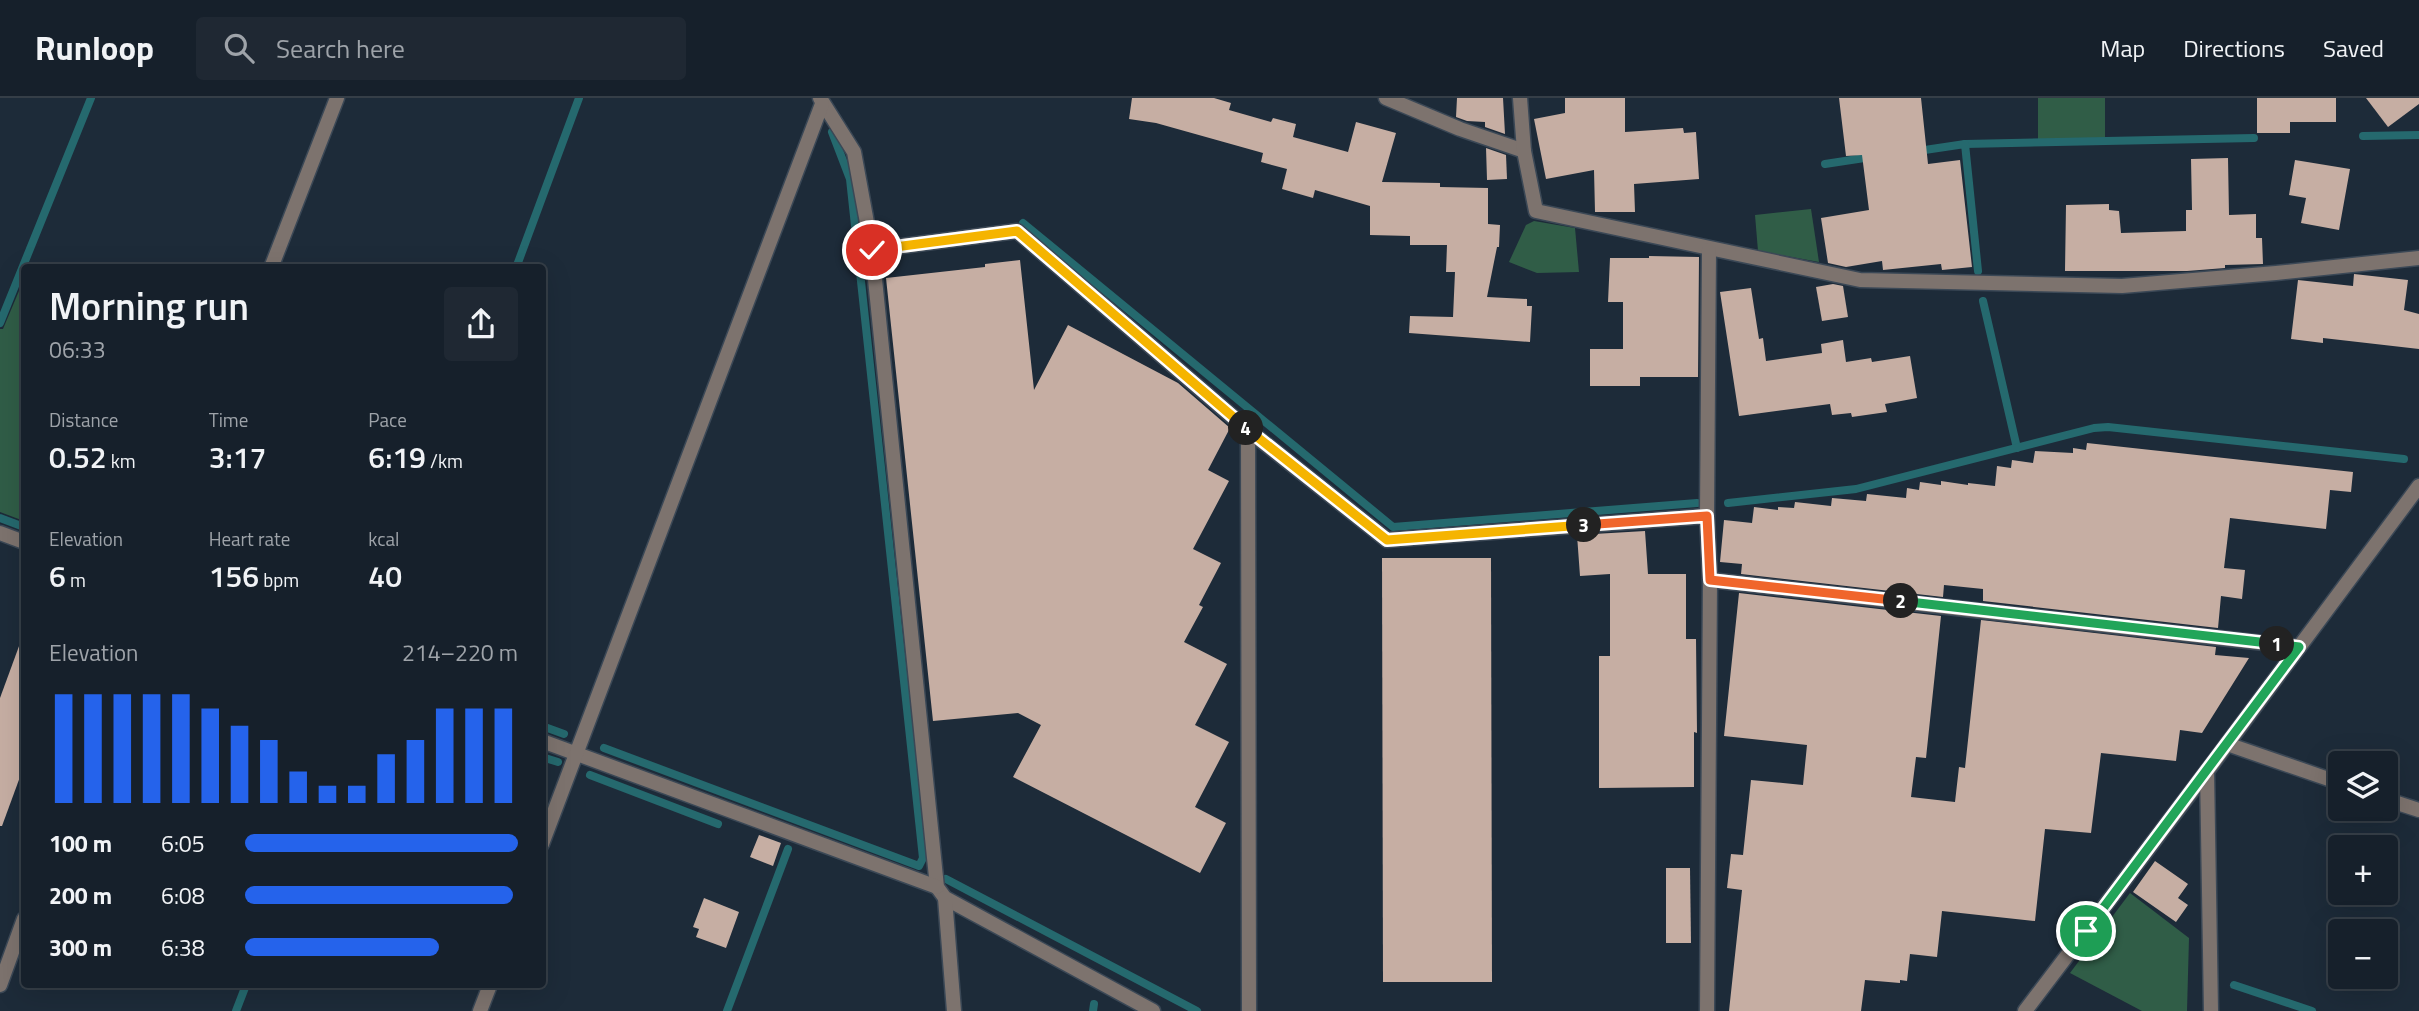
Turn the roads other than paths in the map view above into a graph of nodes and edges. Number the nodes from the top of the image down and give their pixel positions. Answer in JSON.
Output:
{"nodes":[{"id":1,"x":337,"y":98,"type":"edge"},
{"id":2,"x":1386,"y":98,"type":"edge"},
{"id":3,"x":1520,"y":98,"type":"edge"},
{"id":4,"x":821,"y":101,"type":"edge"},
{"id":5,"x":1524,"y":151,"type":"junction"},
{"id":6,"x":872,"y":250,"type":"junction"},
{"id":7,"x":1709,"y":250,"type":"junction"},
{"id":8,"x":2419,"y":258,"type":"edge"},
{"id":9,"x":273,"y":264,"type":"edge"},
{"id":10,"x":1248,"y":430,"type":"junction"},
{"id":11,"x":2419,"y":486,"type":"edge"},
{"id":12,"x":1707,"y":516,"type":"junction"},
{"id":13,"x":0,"y":533,"type":"edge"},
{"id":14,"x":21,"y":541,"type":"edge"},
{"id":15,"x":1710,"y":580,"type":"junction"},
{"id":16,"x":2299,"y":647,"type":"junction"},
{"id":17,"x":546,"y":743,"type":"edge"},
{"id":18,"x":2227,"y":744,"type":"junction"},
{"id":19,"x":576,"y":754,"type":"junction"},
{"id":20,"x":2207,"y":771,"type":"junction"},
{"id":21,"x":2328,"y":779,"type":"edge"},
{"id":22,"x":2398,"y":803,"type":"edge"},
{"id":23,"x":2419,"y":810,"type":"edge"},
{"id":24,"x":546,"y":833,"type":"edge"},
{"id":25,"x":941,"y":893,"type":"junction"},
{"id":26,"x":21,"y":927,"type":"edge"},
{"id":27,"x":0,"y":985,"type":"edge"},
{"id":28,"x":489,"y":988,"type":"edge"},
{"id":29,"x":480,"y":1011,"type":"edge"},
{"id":30,"x":954,"y":1011,"type":"edge"},
{"id":31,"x":1153,"y":1011,"type":"edge"},
{"id":32,"x":1249,"y":1011,"type":"edge"},
{"id":33,"x":1707,"y":1011,"type":"edge"},
{"id":34,"x":2025,"y":1011,"type":"edge"},
{"id":35,"x":2211,"y":1011,"type":"edge"}],
"edges":[{"from":1,"to":9,"type":"street"},
{"from":2,"to":5,"type":"street"},
{"from":3,"to":5,"type":"street"},
{"from":4,"to":6,"type":"street"},
{"from":4,"to":19,"type":"street"},
{"from":5,"to":7,"type":"street"},
{"from":6,"to":10,"type":"street"},
{"from":6,"to":25,"type":"street"},
{"from":7,"to":8,"type":"street"},
{"from":7,"to":12,"type":"street"},
{"from":10,"to":12,"type":"street"},
{"from":10,"to":32,"type":"street"},
{"from":11,"to":16,"type":"street"},
{"from":12,"to":15,"type":"street"},
{"from":13,"to":14,"type":"street"},
{"from":15,"to":16,"type":"street"},
{"from":15,"to":33,"type":"street"},
{"from":16,"to":18,"type":"street"},
{"from":17,"to":19,"type":"street"},
{"from":18,"to":20,"type":"street"},
{"from":18,"to":21,"type":"street"},
{"from":19,"to":24,"type":"street"},
{"from":19,"to":25,"type":"street"},
{"from":20,"to":34,"type":"street"},
{"from":20,"to":35,"type":"street"},
{"from":22,"to":23,"type":"street"},
{"from":25,"to":30,"type":"street"},
{"from":25,"to":31,"type":"street"},
{"from":26,"to":27,"type":"street"},
{"from":28,"to":29,"type":"street"}]}
